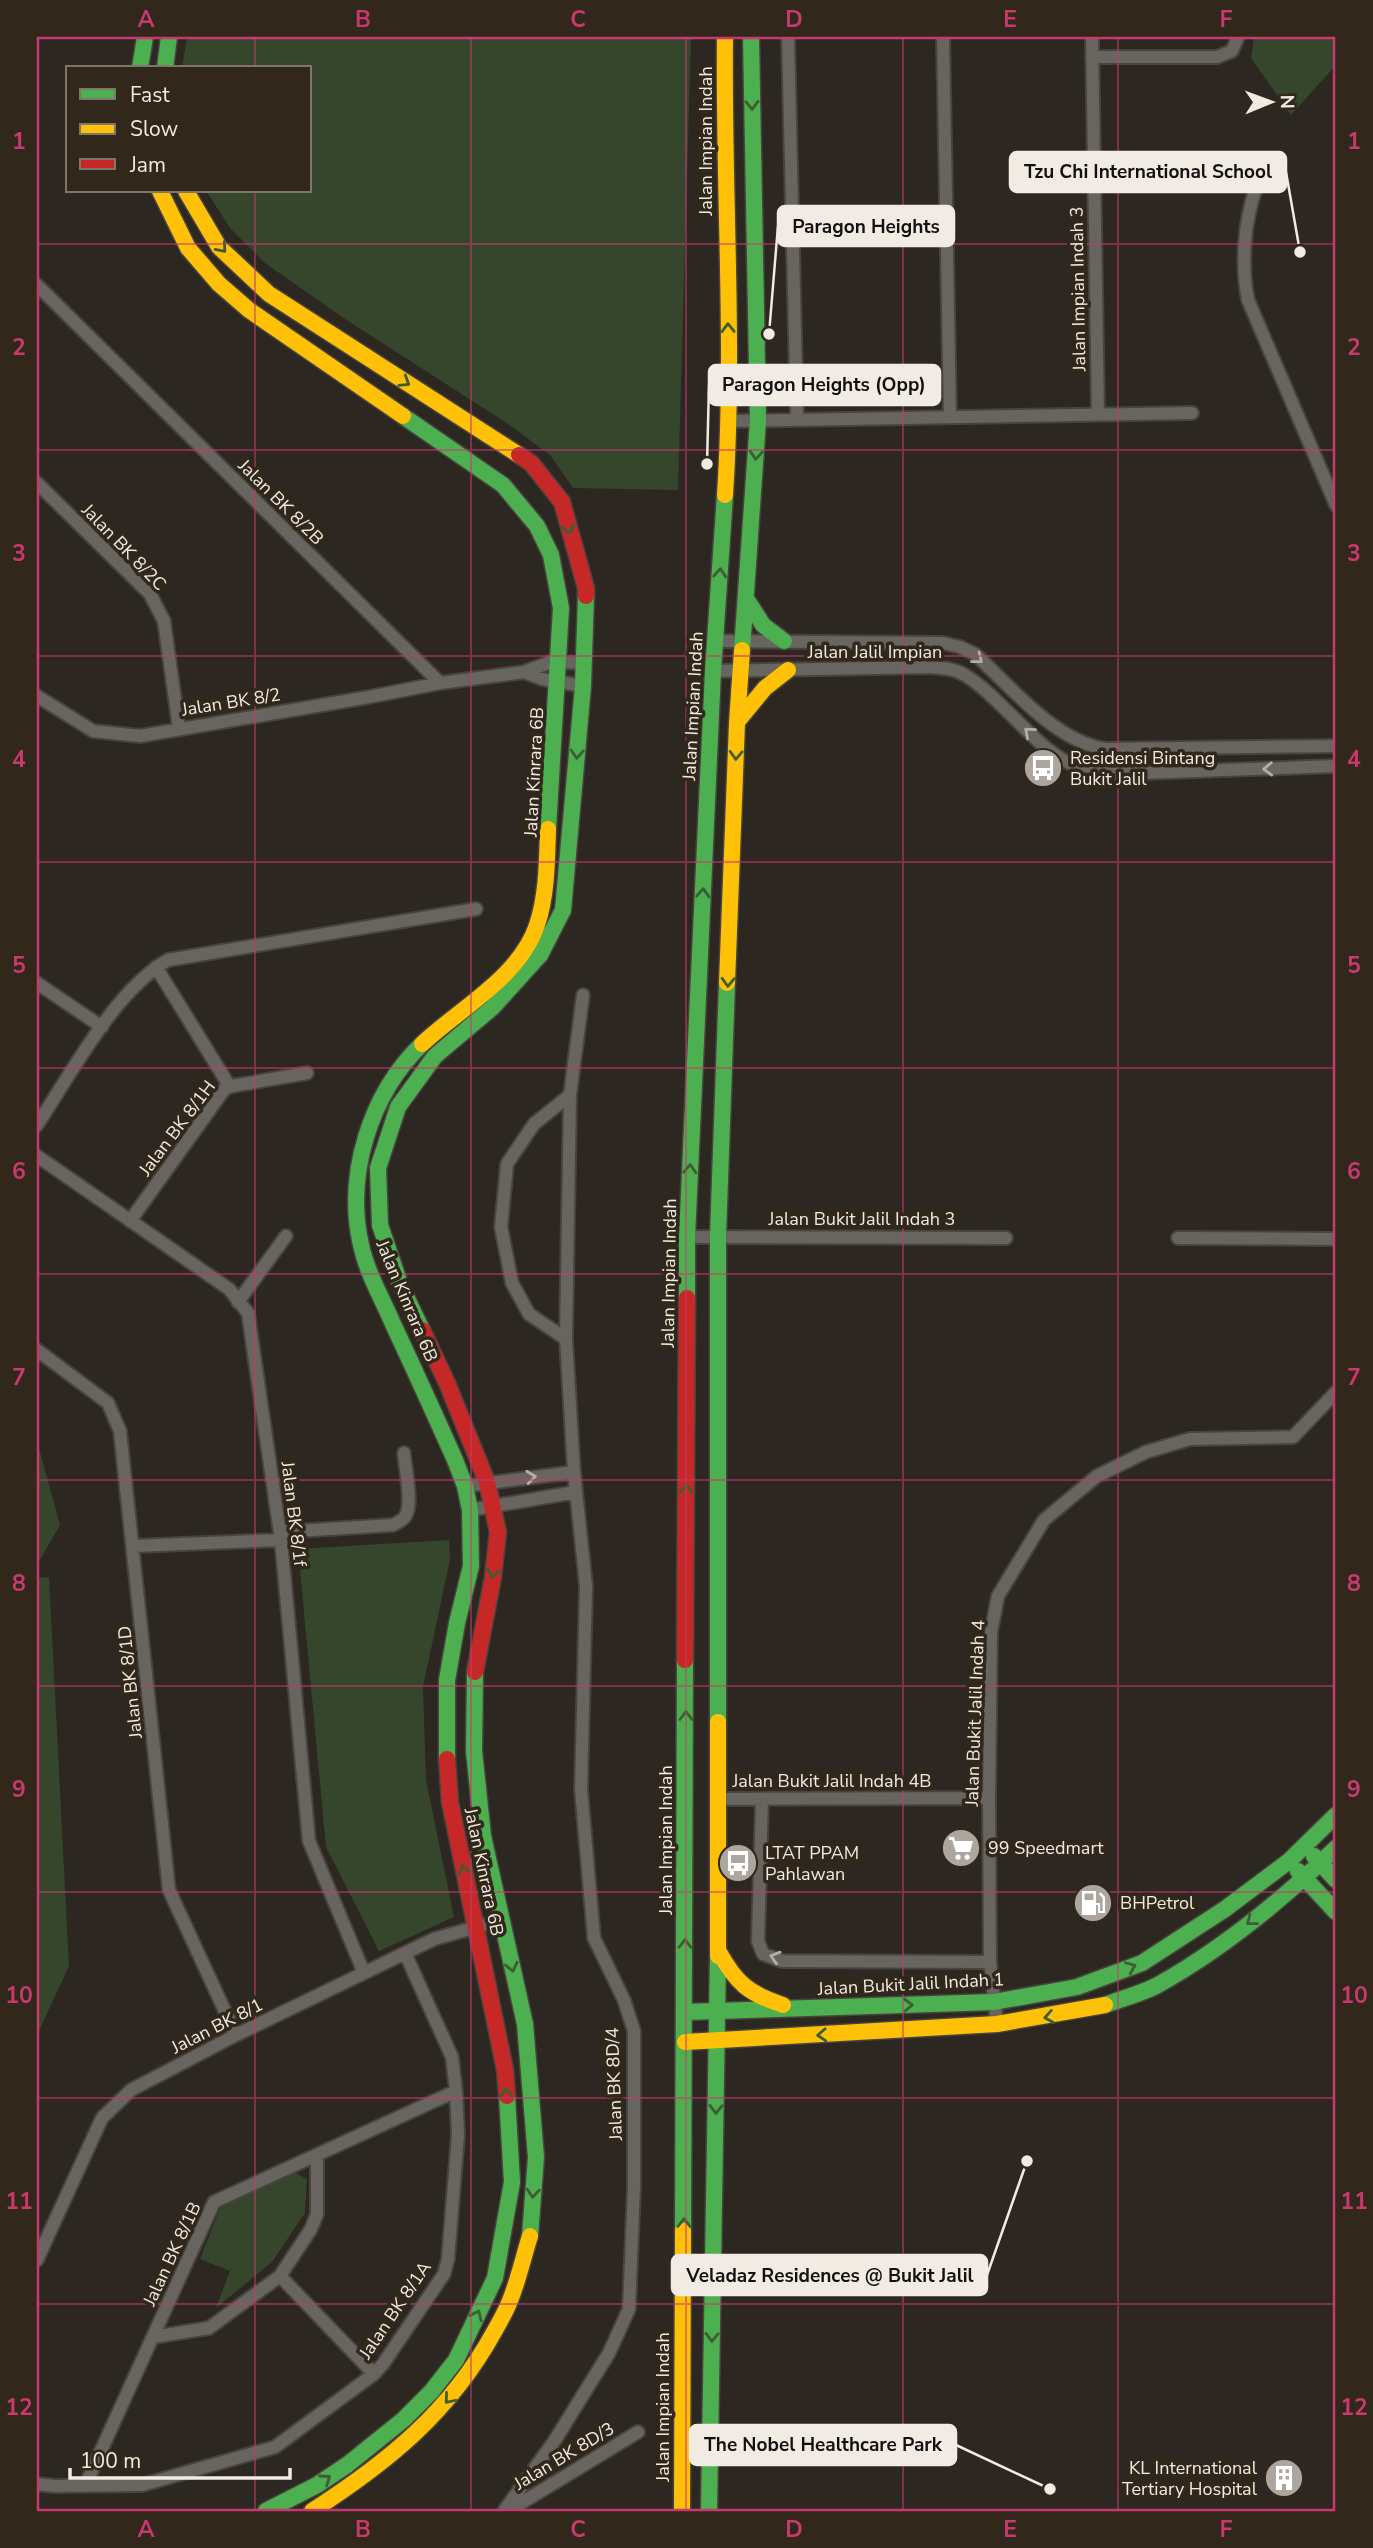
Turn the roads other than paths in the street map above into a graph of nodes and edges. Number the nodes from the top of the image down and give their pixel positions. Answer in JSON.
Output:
{"nodes":[{"id":1,"x":145,"y":37,"type":"edge"},
{"id":2,"x":169,"y":37,"type":"edge"},
{"id":3,"x":725,"y":37,"type":"edge"},
{"id":4,"x":751,"y":37,"type":"edge"},
{"id":5,"x":788,"y":37,"type":"edge"},
{"id":6,"x":943,"y":37,"type":"edge"},
{"id":7,"x":1092,"y":37,"type":"edge"},
{"id":8,"x":1238,"y":37,"type":"edge"},
{"id":9,"x":1092,"y":57,"type":"junction"},
{"id":10,"x":140,"y":66,"type":"edge"},
{"id":11,"x":165,"y":66,"type":"edge"},
{"id":12,"x":1256,"y":188,"type":"dead end"},
{"id":13,"x":160,"y":192,"type":"edge"},
{"id":14,"x":187,"y":192,"type":"edge"},
{"id":15,"x":37,"y":285,"type":"edge"},
{"id":16,"x":1192,"y":413,"type":"dead end"},
{"id":17,"x":1098,"y":415,"type":"junction"},
{"id":18,"x":950,"y":417,"type":"junction"},
{"id":19,"x":797,"y":419,"type":"junction"},
{"id":20,"x":758,"y":420,"type":"junction"},
{"id":21,"x":730,"y":421,"type":"junction"},
{"id":22,"x":37,"y":483,"type":"edge"},
{"id":23,"x":1336,"y":505,"type":"edge"},
{"id":24,"x":747,"y":600,"type":"junction"},
{"id":25,"x":715,"y":641,"type":"junction"},
{"id":26,"x":743,"y":641,"type":"junction"},
{"id":27,"x":784,"y":641,"type":"junction"},
{"id":28,"x":559,"y":662,"type":"junction"},
{"id":29,"x":584,"y":663,"type":"junction"},
{"id":30,"x":788,"y":670,"type":"junction"},
{"id":31,"x":713,"y":671,"type":"junction"},
{"id":32,"x":741,"y":671,"type":"junction"},
{"id":33,"x":524,"y":672,"type":"junction"},
{"id":34,"x":558,"y":681,"type":"junction"},
{"id":35,"x":440,"y":683,"type":"junction"},
{"id":36,"x":583,"y":686,"type":"junction"},
{"id":37,"x":37,"y":696,"type":"edge"},
{"id":38,"x":737,"y":723,"type":"junction"},
{"id":39,"x":179,"y":728,"type":"junction"},
{"id":40,"x":1336,"y":746,"type":"edge"},
{"id":41,"x":1336,"y":766,"type":"edge"},
{"id":42,"x":476,"y":909,"type":"dead end"},
{"id":43,"x":156,"y":967,"type":"junction"},
{"id":44,"x":37,"y":983,"type":"edge"},
{"id":45,"x":583,"y":995,"type":"dead end"},
{"id":46,"x":102,"y":1027,"type":"junction"},
{"id":47,"x":307,"y":1073,"type":"dead end"},
{"id":48,"x":230,"y":1087,"type":"junction"},
{"id":49,"x":570,"y":1095,"type":"junction"},
{"id":50,"x":37,"y":1125,"type":"edge"},
{"id":51,"x":37,"y":1156,"type":"edge"},
{"id":52,"x":130,"y":1221,"type":"junction"},
{"id":53,"x":286,"y":1236,"type":"dead end"},
{"id":54,"x":719,"y":1236,"type":"junction"},
{"id":55,"x":687,"y":1237,"type":"junction"},
{"id":56,"x":1006,"y":1237,"type":"dead end"},
{"id":57,"x":1178,"y":1238,"type":"dead end"},
{"id":58,"x":1336,"y":1239,"type":"edge"},
{"id":59,"x":239,"y":1301,"type":"junction"},
{"id":60,"x":566,"y":1339,"type":"junction"},
{"id":61,"x":37,"y":1350,"type":"edge"},
{"id":62,"x":1336,"y":1392,"type":"edge"},
{"id":63,"x":404,"y":1453,"type":"dead end"},
{"id":64,"x":574,"y":1472,"type":"junction"},
{"id":65,"x":487,"y":1482,"type":"junction"},
{"id":66,"x":465,"y":1486,"type":"junction"},
{"id":67,"x":576,"y":1492,"type":"junction"},
{"id":68,"x":494,"y":1506,"type":"junction"},
{"id":69,"x":470,"y":1510,"type":"junction"},
{"id":70,"x":280,"y":1536,"type":"junction"},
{"id":71,"x":134,"y":1546,"type":"junction"},
{"id":72,"x":989,"y":1798,"type":"junction"},
{"id":73,"x":718,"y":1799,"type":"junction"},
{"id":74,"x":762,"y":1799,"type":"junction"},
{"id":75,"x":1336,"y":1815,"type":"edge"},
{"id":76,"x":1305,"y":1846,"type":"junction"},
{"id":77,"x":1336,"y":1849,"type":"edge"},
{"id":78,"x":1289,"y":1861,"type":"junction"},
{"id":79,"x":1320,"y":1863,"type":"junction"},
{"id":80,"x":1305,"y":1878,"type":"junction"},
{"id":81,"x":1336,"y":1880,"type":"edge"},
{"id":82,"x":1336,"y":1912,"type":"edge"},
{"id":83,"x":501,"y":1920,"type":"junction"},
{"id":84,"x":476,"y":1927,"type":"junction"},
{"id":85,"x":718,"y":1949,"type":"junction"},
{"id":86,"x":405,"y":1953,"type":"junction"},
{"id":87,"x":990,"y":1962,"type":"junction"},
{"id":88,"x":364,"y":1973,"type":"junction"},
{"id":89,"x":994,"y":2002,"type":"junction"},
{"id":90,"x":798,"y":2010,"type":"junction"},
{"id":91,"x":718,"y":2011,"type":"junction"},
{"id":92,"x":685,"y":2012,"type":"junction"},
{"id":93,"x":997,"y":2024,"type":"junction"},
{"id":94,"x":236,"y":2035,"type":"junction"},
{"id":95,"x":717,"y":2041,"type":"junction"},
{"id":96,"x":685,"y":2042,"type":"junction"},
{"id":97,"x":456,"y":2091,"type":"junction"},
{"id":98,"x":317,"y":2155,"type":"junction"},
{"id":99,"x":37,"y":2260,"type":"edge"},
{"id":100,"x":280,"y":2276,"type":"junction"},
{"id":101,"x":153,"y":2337,"type":"junction"},
{"id":102,"x":374,"y":2374,"type":"junction"},
{"id":103,"x":638,"y":2432,"type":"dead end"},
{"id":104,"x":37,"y":2484,"type":"edge"},
{"id":105,"x":85,"y":2486,"type":"junction"},
{"id":106,"x":266,"y":2511,"type":"edge"},
{"id":107,"x":312,"y":2511,"type":"edge"},
{"id":108,"x":506,"y":2511,"type":"edge"},
{"id":109,"x":682,"y":2511,"type":"edge"},
{"id":110,"x":709,"y":2511,"type":"edge"}],
"edges":[{"from":1,"to":10,"type":"street"},
{"from":2,"to":11,"type":"street"},
{"from":21,"to":3,"type":"street","name":"Jalan Impian Indah","one_way":true},
{"from":4,"to":20,"type":"street","one_way":true},
{"from":5,"to":19,"type":"street"},
{"from":6,"to":18,"type":"street"},
{"from":7,"to":9,"type":"street","name":"Jalan Impian Indah 3"},
{"from":8,"to":9,"type":"street"},
{"from":9,"to":17,"type":"street","name":"Jalan Impian Indah 3"},
{"from":12,"to":23,"type":"street"},
{"from":13,"to":28,"type":"street","name":"Jalan Kinrara 6B"},
{"from":14,"to":29,"type":"street","name":"Jalan Kinrara 6B","one_way":true},
{"from":15,"to":35,"type":"street","name":"Jalan BK 8/2B"},
{"from":16,"to":17,"type":"street"},
{"from":17,"to":18,"type":"street"},
{"from":18,"to":19,"type":"street"},
{"from":19,"to":20,"type":"street"},
{"from":20,"to":21,"type":"street"},
{"from":20,"to":24,"type":"street","one_way":true},
{"from":25,"to":21,"type":"street","name":"Jalan Impian Indah","one_way":true},
{"from":22,"to":39,"type":"street","name":"Jalan BK 8/2C"},
{"from":24,"to":26,"type":"street"},
{"from":24,"to":27,"type":"street"},
{"from":25,"to":26,"type":"street","name":"Jalan Jalil Impian"},
{"from":25,"to":31,"type":"street","name":"Jalan Impian Indah"},
{"from":26,"to":27,"type":"street","name":"Jalan Jalil Impian"},
{"from":26,"to":32,"type":"street"},
{"from":27,"to":40,"type":"street","name":"Jalan Jalil Impian","one_way":true},
{"from":28,"to":29,"type":"street"},
{"from":28,"to":33,"type":"street"},
{"from":28,"to":34,"type":"street","name":"Jalan Kinrara 6B"},
{"from":29,"to":36,"type":"street","name":"Jalan Kinrara 6B"},
{"from":30,"to":32,"type":"street","name":"Jalan Jalil Impian"},
{"from":30,"to":38,"type":"street"},
{"from":41,"to":30,"type":"street","name":"Jalan Jalil Impian","one_way":true},
{"from":31,"to":32,"type":"street","name":"Jalan Jalil Impian"},
{"from":55,"to":31,"type":"street","name":"Jalan Impian Indah","one_way":true},
{"from":32,"to":38,"type":"street"},
{"from":33,"to":34,"type":"street"},
{"from":33,"to":35,"type":"street"},
{"from":34,"to":36,"type":"street"},
{"from":34,"to":66,"type":"street","name":"Jalan Kinrara 6B"},
{"from":35,"to":39,"type":"street","name":"Jalan BK 8/2"},
{"from":36,"to":65,"type":"street","name":"Jalan Kinrara 6B","one_way":true},
{"from":37,"to":39,"type":"street","name":"Jalan BK 8/2"},
{"from":38,"to":54,"type":"street","one_way":true},
{"from":42,"to":43,"type":"street"},
{"from":43,"to":46,"type":"street"},
{"from":43,"to":48,"type":"street"},
{"from":44,"to":46,"type":"street"},
{"from":45,"to":49,"type":"street","name":"Jalan BK 8D/4"},
{"from":46,"to":50,"type":"street"},
{"from":47,"to":48,"type":"street","name":"Jalan BK 8/1H"},
{"from":48,"to":52,"type":"street","name":"Jalan BK 8/1H"},
{"from":49,"to":60,"type":"street","name":"Jalan BK 8D/4"},
{"from":49,"to":60,"type":"street"},
{"from":51,"to":52,"type":"street","name":"Jalan BK 8/1f"},
{"from":52,"to":59,"type":"street","name":"Jalan BK 8/1f"},
{"from":53,"to":59,"type":"street"},
{"from":54,"to":55,"type":"street","name":"Jalan Bukit Jalil Indah 3"},
{"from":54,"to":56,"type":"street","name":"Jalan Bukit Jalil Indah 3"},
{"from":54,"to":73,"type":"street"},
{"from":92,"to":55,"type":"street","name":"Jalan Impian Indah","one_way":true},
{"from":57,"to":58,"type":"street"},
{"from":59,"to":70,"type":"street","name":"Jalan BK 8/1f"},
{"from":60,"to":64,"type":"street","name":"Jalan BK 8D/4"},
{"from":61,"to":71,"type":"street","name":"Jalan BK 8/1D"},
{"from":62,"to":72,"type":"street","name":"Jalan Bukit Jalil Indah 4"},
{"from":63,"to":70,"type":"street"},
{"from":65,"to":64,"type":"street","one_way":true},
{"from":64,"to":67,"type":"street","name":"Jalan BK 8D/4"},
{"from":65,"to":66,"type":"street"},
{"from":65,"to":68,"type":"street","name":"Jalan Kinrara 6B"},
{"from":66,"to":69,"type":"street","name":"Jalan Kinrara 6B"},
{"from":67,"to":68,"type":"street"},
{"from":67,"to":108,"type":"street","name":"Jalan BK 8D/4"},
{"from":68,"to":69,"type":"street"},
{"from":68,"to":83,"type":"street","name":"Jalan Kinrara 6B","one_way":true},
{"from":84,"to":69,"type":"street","name":"Jalan Kinrara 6B","one_way":true},
{"from":70,"to":71,"type":"street"},
{"from":70,"to":88,"type":"street","name":"Jalan BK 8/1f"},
{"from":71,"to":94,"type":"street","name":"Jalan BK 8/1D"},
{"from":72,"to":74,"type":"street","name":"Jalan Bukit Jalil Indah 4B"},
{"from":72,"to":87,"type":"street","name":"Jalan Bukit Jalil Indah 4"},
{"from":73,"to":74,"type":"street","name":"Jalan Bukit Jalil Indah 4B"},
{"from":73,"to":85,"type":"street"},
{"from":87,"to":74,"type":"street","one_way":true},
{"from":75,"to":76,"type":"street","name":"Jalan Bukit Jalil Indah 1"},
{"from":76,"to":78,"type":"street","name":"Jalan Bukit Jalil Indah 1"},
{"from":76,"to":79,"type":"street"},
{"from":77,"to":79,"type":"street"},
{"from":78,"to":80,"type":"street"},
{"from":89,"to":78,"type":"street","name":"Jalan Bukit Jalil Indah 1","one_way":true},
{"from":79,"to":80,"type":"street"},
{"from":79,"to":81,"type":"street"},
{"from":80,"to":82,"type":"street"},
{"from":80,"to":93,"type":"street","one_way":true},
{"from":83,"to":84,"type":"street","name":"Jalan BK 8/1"},
{"from":83,"to":107,"type":"street","name":"Jalan Kinrara 6B","one_way":true},
{"from":84,"to":86,"type":"street","name":"Jalan BK 8/1"},
{"from":106,"to":84,"type":"street","name":"Jalan Kinrara 6B","one_way":true},
{"from":85,"to":90,"type":"street"},
{"from":85,"to":91,"type":"street"},
{"from":86,"to":88,"type":"street","name":"Jalan BK 8/1"},
{"from":86,"to":97,"type":"street","name":"Jalan BK 8/1A"},
{"from":87,"to":89,"type":"street","name":"Jalan Bukit Jalil Indah 4"},
{"from":88,"to":94,"type":"street","name":"Jalan BK 8/1"},
{"from":90,"to":89,"type":"street","name":"Jalan Bukit Jalil Indah 1","one_way":true},
{"from":89,"to":93,"type":"street","name":"Jalan Bukit Jalil Indah 4"},
{"from":90,"to":91,"type":"street","name":"Jalan Bukit Jalil Indah 1"},
{"from":91,"to":92,"type":"street","name":"Jalan Bukit Jalil Indah 1"},
{"from":91,"to":95,"type":"street"},
{"from":92,"to":96,"type":"street","name":"Jalan Impian Indah"},
{"from":93,"to":95,"type":"street","one_way":true},
{"from":94,"to":99,"type":"street","name":"Jalan BK 8/1"},
{"from":95,"to":96,"type":"street"},
{"from":95,"to":110,"type":"street","one_way":true},
{"from":109,"to":96,"type":"street","name":"Jalan Impian Indah","one_way":true},
{"from":97,"to":98,"type":"street","name":"Jalan BK 8/1B"},
{"from":97,"to":102,"type":"street","name":"Jalan BK 8/1A"},
{"from":98,"to":100,"type":"street"},
{"from":98,"to":101,"type":"street","name":"Jalan BK 8/1B"},
{"from":100,"to":101,"type":"street"},
{"from":100,"to":102,"type":"street"},
{"from":101,"to":105,"type":"street","name":"Jalan BK 8/1B"},
{"from":102,"to":105,"type":"street","name":"Jalan BK 8/1A"},
{"from":103,"to":108,"type":"street","name":"Jalan BK 8D/3"},
{"from":104,"to":105,"type":"street","name":"Jalan BK 8/1A"}]}
